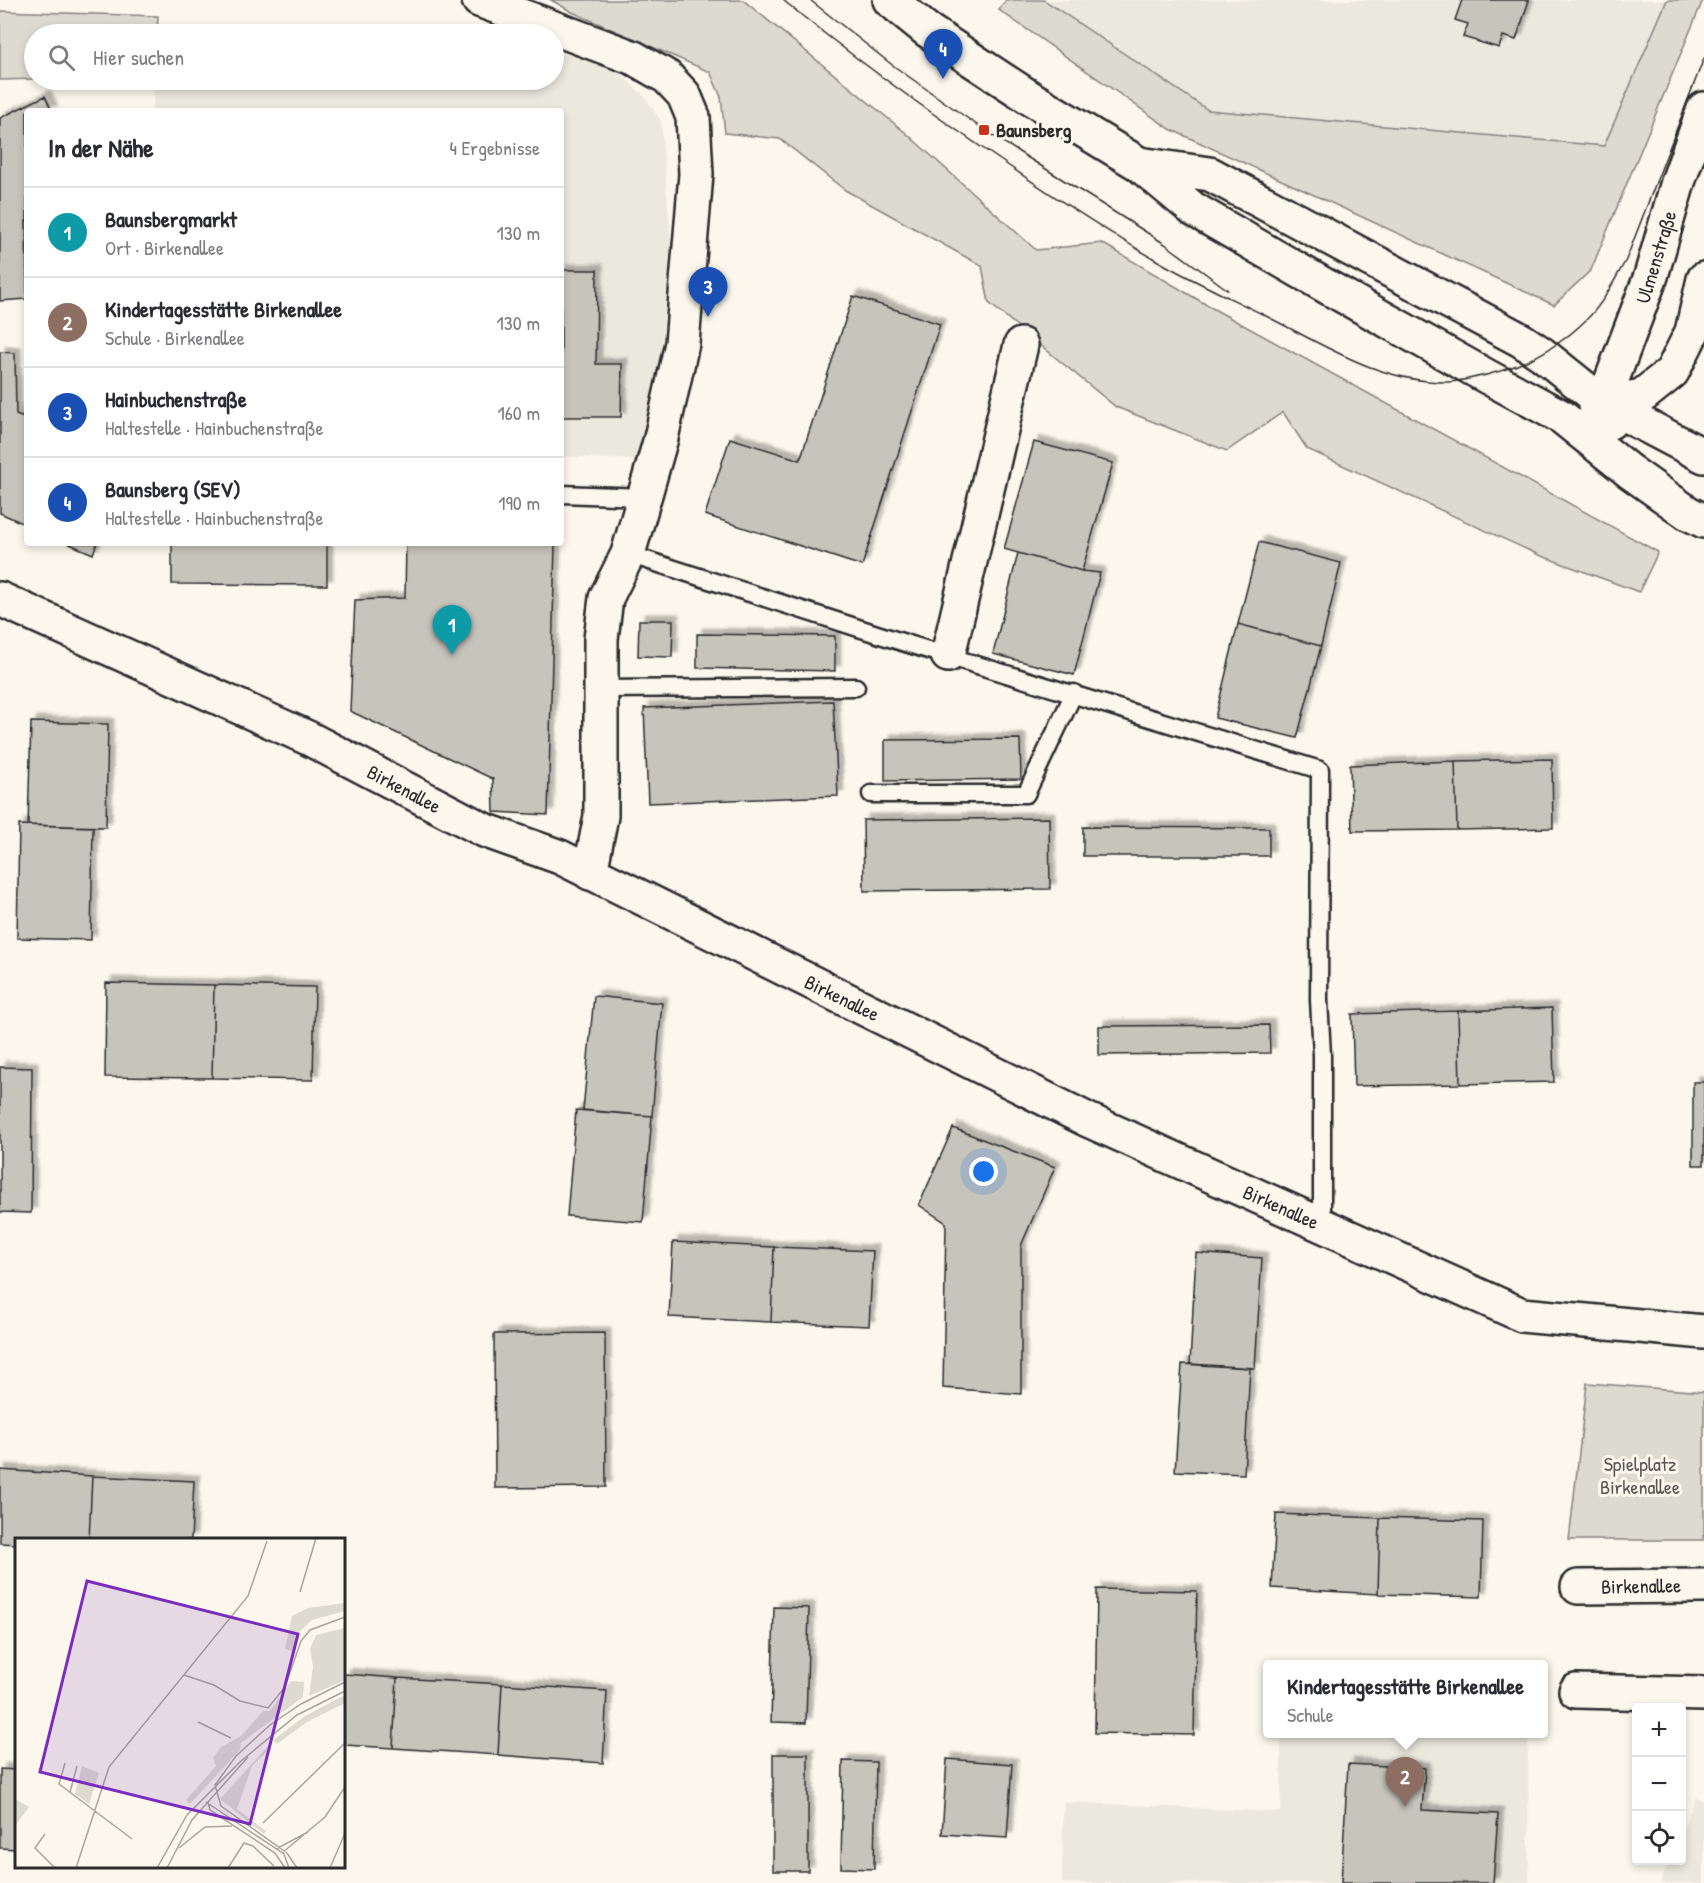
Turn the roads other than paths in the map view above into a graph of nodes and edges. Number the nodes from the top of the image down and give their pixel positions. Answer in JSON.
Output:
{"nodes":[{"id":1,"x":479,"y":0,"type":"edge"},
{"id":2,"x":890,"y":0,"type":"edge"},
{"id":3,"x":543,"y":24,"type":"edge"},
{"id":4,"x":564,"y":32,"type":"edge"},
{"id":5,"x":1704,"y":109,"type":"edge"},
{"id":6,"x":1139,"y":164,"type":"junction"},
{"id":7,"x":1704,"y":279,"type":"edge"},
{"id":8,"x":1021,"y":345,"type":"dead end"},
{"id":9,"x":1603,"y":403,"type":"junction"},
{"id":10,"x":1562,"y":417,"type":"junction"},
{"id":11,"x":1704,"y":456,"type":"edge"},
{"id":12,"x":1629,"y":471,"type":"junction"},
{"id":13,"x":564,"y":494,"type":"edge"},
{"id":14,"x":644,"y":497,"type":"junction"},
{"id":15,"x":1704,"y":521,"type":"edge"},
{"id":16,"x":628,"y":554,"type":"junction"},
{"id":17,"x":0,"y":598,"type":"edge"},
{"id":18,"x":948,"y":655,"type":"junction"},
{"id":19,"x":856,"y":687,"type":"dead end"},
{"id":20,"x":601,"y":689,"type":"junction"},
{"id":21,"x":1074,"y":693,"type":"junction"},
{"id":22,"x":871,"y":794,"type":"dead end"},
{"id":23,"x":590,"y":873,"type":"junction"},
{"id":24,"x":1322,"y":1225,"type":"junction"},
{"id":25,"x":1704,"y":1332,"type":"edge"},
{"id":26,"x":1704,"y":1586,"type":"edge"},
{"id":27,"x":1578,"y":1587,"type":"dead end"},
{"id":28,"x":1576,"y":1691,"type":"dead end"},
{"id":29,"x":1704,"y":1694,"type":"edge"}],
"edges":[{"from":1,"to":3,"type":"street"},
{"from":2,"to":6,"type":"street"},
{"from":4,"to":14,"type":"street"},
{"from":5,"to":9,"type":"street","name":"Ulmenstraße"},
{"from":6,"to":9,"type":"street"},
{"from":6,"to":10,"type":"street"},
{"from":7,"to":9,"type":"street"},
{"from":8,"to":18,"type":"street"},
{"from":9,"to":10,"type":"street"},
{"from":9,"to":11,"type":"street"},
{"from":9,"to":12,"type":"street"},
{"from":10,"to":12,"type":"street"},
{"from":12,"to":15,"type":"street"},
{"from":13,"to":14,"type":"lane"},
{"from":14,"to":16,"type":"street"},
{"from":16,"to":18,"type":"lane"},
{"from":16,"to":20,"type":"street"},
{"from":17,"to":23,"type":"street","name":"Birkenallee"},
{"from":18,"to":21,"type":"lane"},
{"from":19,"to":20,"type":"lane"},
{"from":20,"to":23,"type":"street"},
{"from":21,"to":22,"type":"lane"},
{"from":21,"to":24,"type":"lane"},
{"from":23,"to":24,"type":"street","name":"Birkenallee"},
{"from":24,"to":25,"type":"street","name":"Birkenallee"},
{"from":26,"to":27,"type":"street","name":"Birkenallee"},
{"from":28,"to":29,"type":"street"}]}
